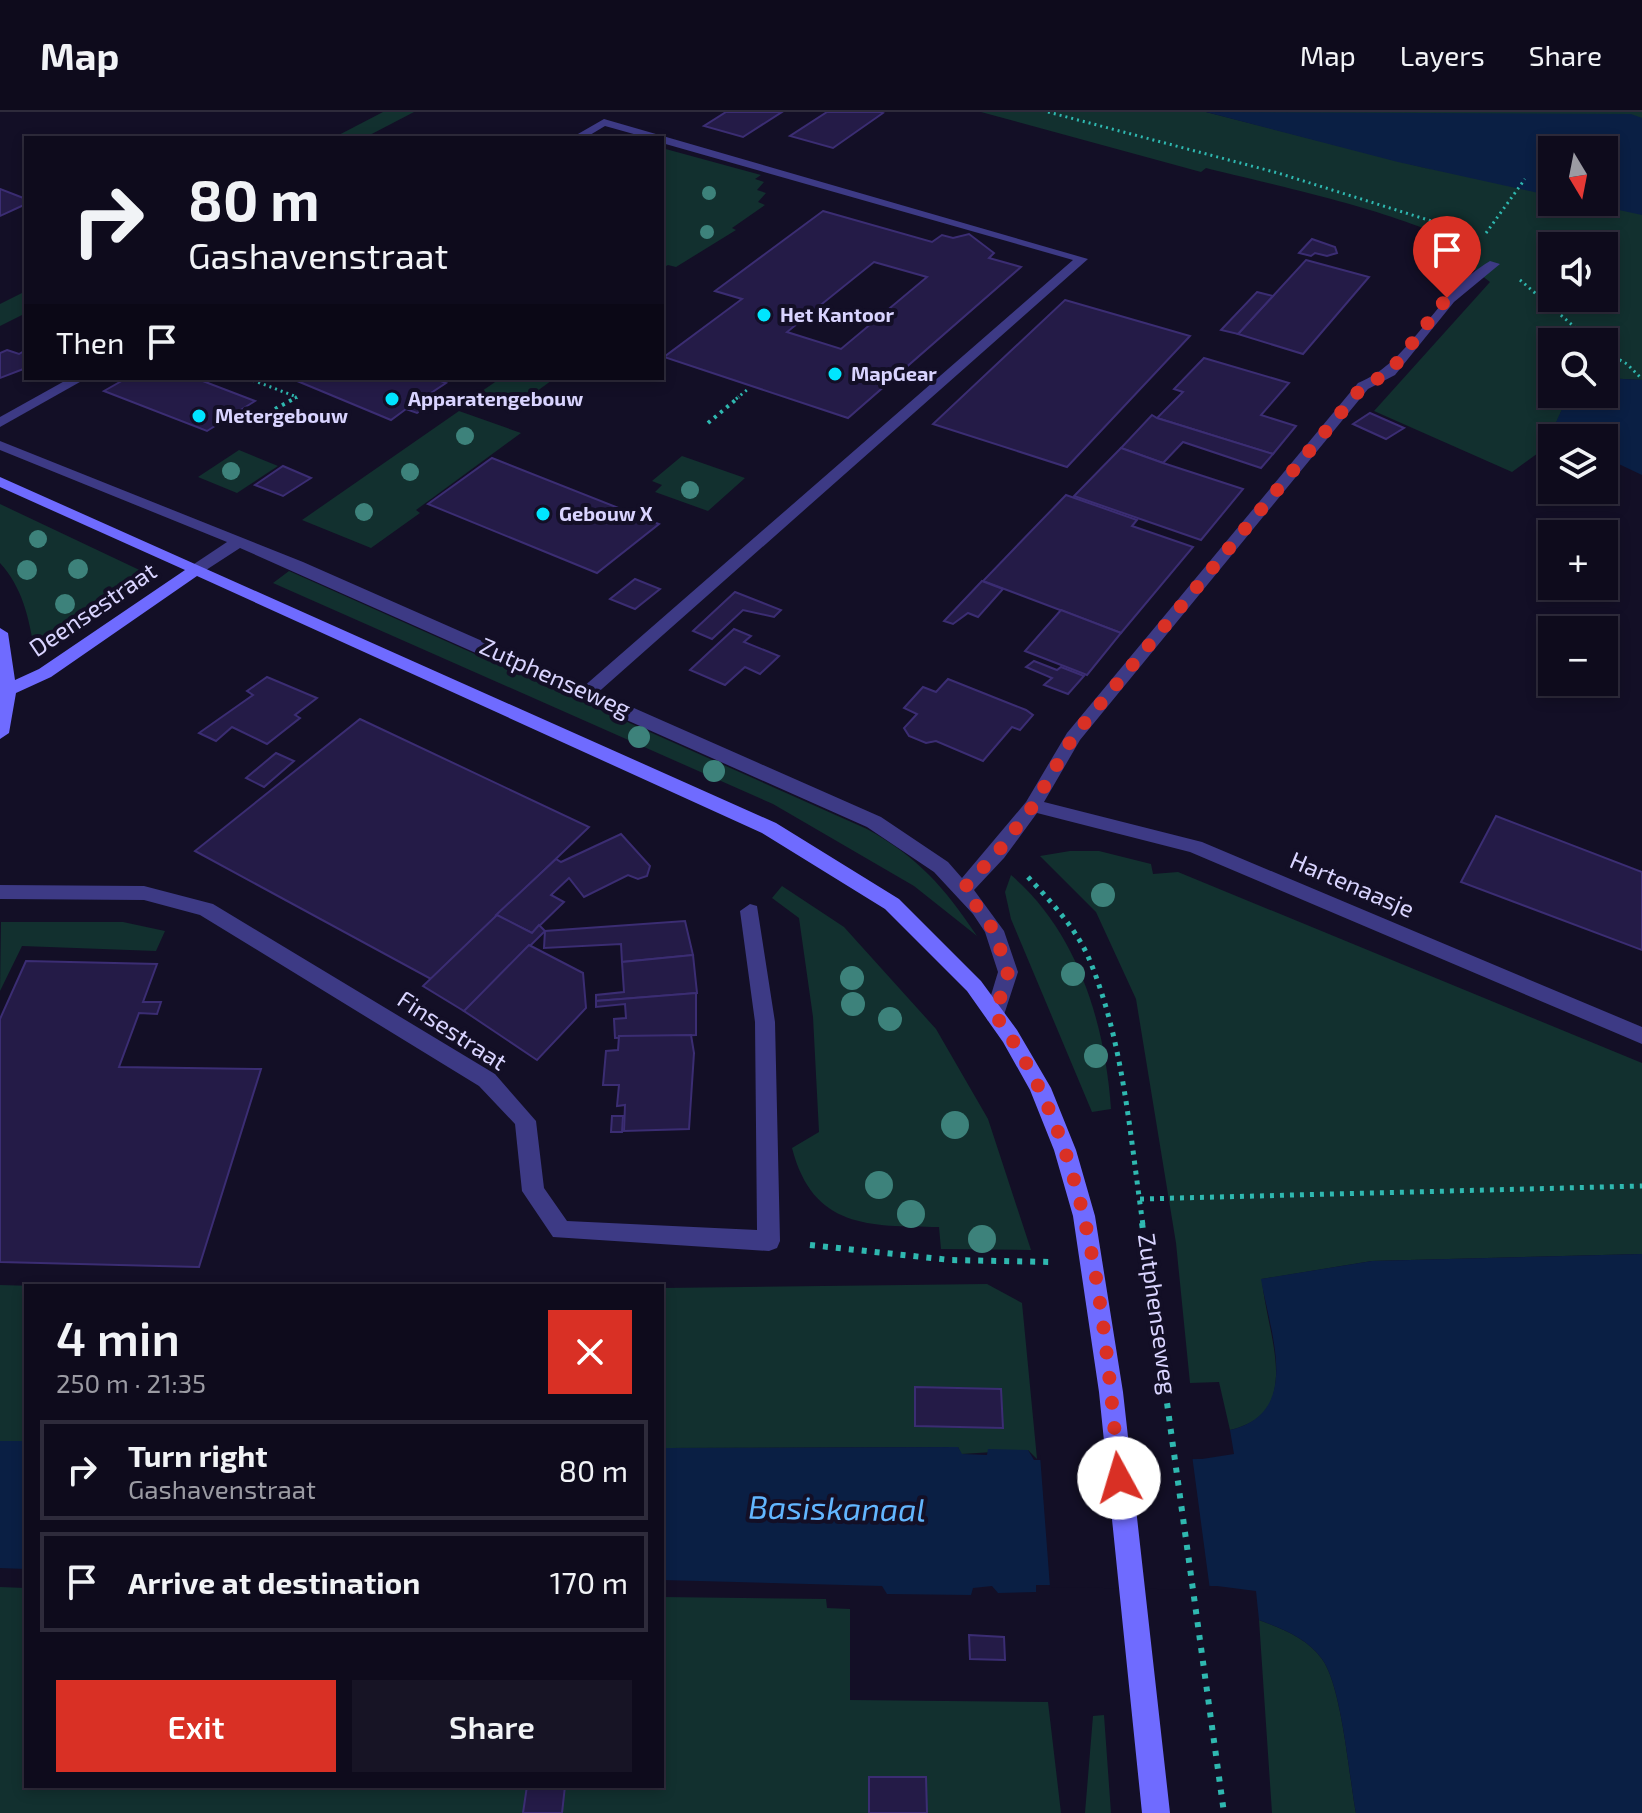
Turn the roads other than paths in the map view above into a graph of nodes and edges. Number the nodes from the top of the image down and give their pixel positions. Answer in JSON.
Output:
{"nodes":[{"id":1,"x":580,"y":136,"type":"edge"},
{"id":2,"x":654,"y":136,"type":"edge"},
{"id":3,"x":664,"y":139,"type":"edge"},
{"id":4,"x":1494,"y":264,"type":"road end"},
{"id":5,"x":76,"y":380,"type":"edge"},
{"id":6,"x":0,"y":423,"type":"edge"},
{"id":7,"x":0,"y":445,"type":"edge"},
{"id":8,"x":0,"y":481,"type":"edge"},
{"id":9,"x":238,"y":542,"type":"junction"},
{"id":10,"x":197,"y":569,"type":"junction"},
{"id":11,"x":0,"y":633,"type":"edge"},
{"id":12,"x":8,"y":690,"type":"junction"},
{"id":13,"x":588,"y":692,"type":"junction"},
{"id":14,"x":0,"y":733,"type":"edge"},
{"id":15,"x":1033,"y":806,"type":"junction"},
{"id":16,"x":964,"y":888,"type":"junction"},
{"id":17,"x":0,"y":892,"type":"edge"},
{"id":18,"x":750,"y":911,"type":"dead end"},
{"id":19,"x":995,"y":1015,"type":"junction"},
{"id":20,"x":1642,"y":1036,"type":"edge"},
{"id":21,"x":1156,"y":1813,"type":"edge"}],
"edges":[{"from":1,"to":2,"type":"street"},
{"from":3,"to":13,"type":"street"},
{"from":4,"to":15,"type":"street"},
{"from":5,"to":6,"type":"street"},
{"from":7,"to":9,"type":"street","name":"Zutphenseweg"},
{"from":8,"to":10,"type":"street","name":"Zutphenseweg"},
{"from":9,"to":10,"type":"street","name":"Deensestraat"},
{"from":9,"to":13,"type":"street","name":"Zutphenseweg"},
{"from":10,"to":12,"type":"street","name":"Deensestraat"},
{"from":10,"to":19,"type":"street","name":"Zutphenseweg"},
{"from":11,"to":12,"type":"street"},
{"from":12,"to":14,"type":"street"},
{"from":13,"to":16,"type":"street","name":"Zutphenseweg"},
{"from":15,"to":16,"type":"street"},
{"from":15,"to":20,"type":"street","name":"Hartenaasje"},
{"from":16,"to":19,"type":"street","name":"Zutphenseweg"},
{"from":17,"to":18,"type":"street","name":"Finsestraat"},
{"from":19,"to":21,"type":"street","name":"Zutphenseweg"}]}
